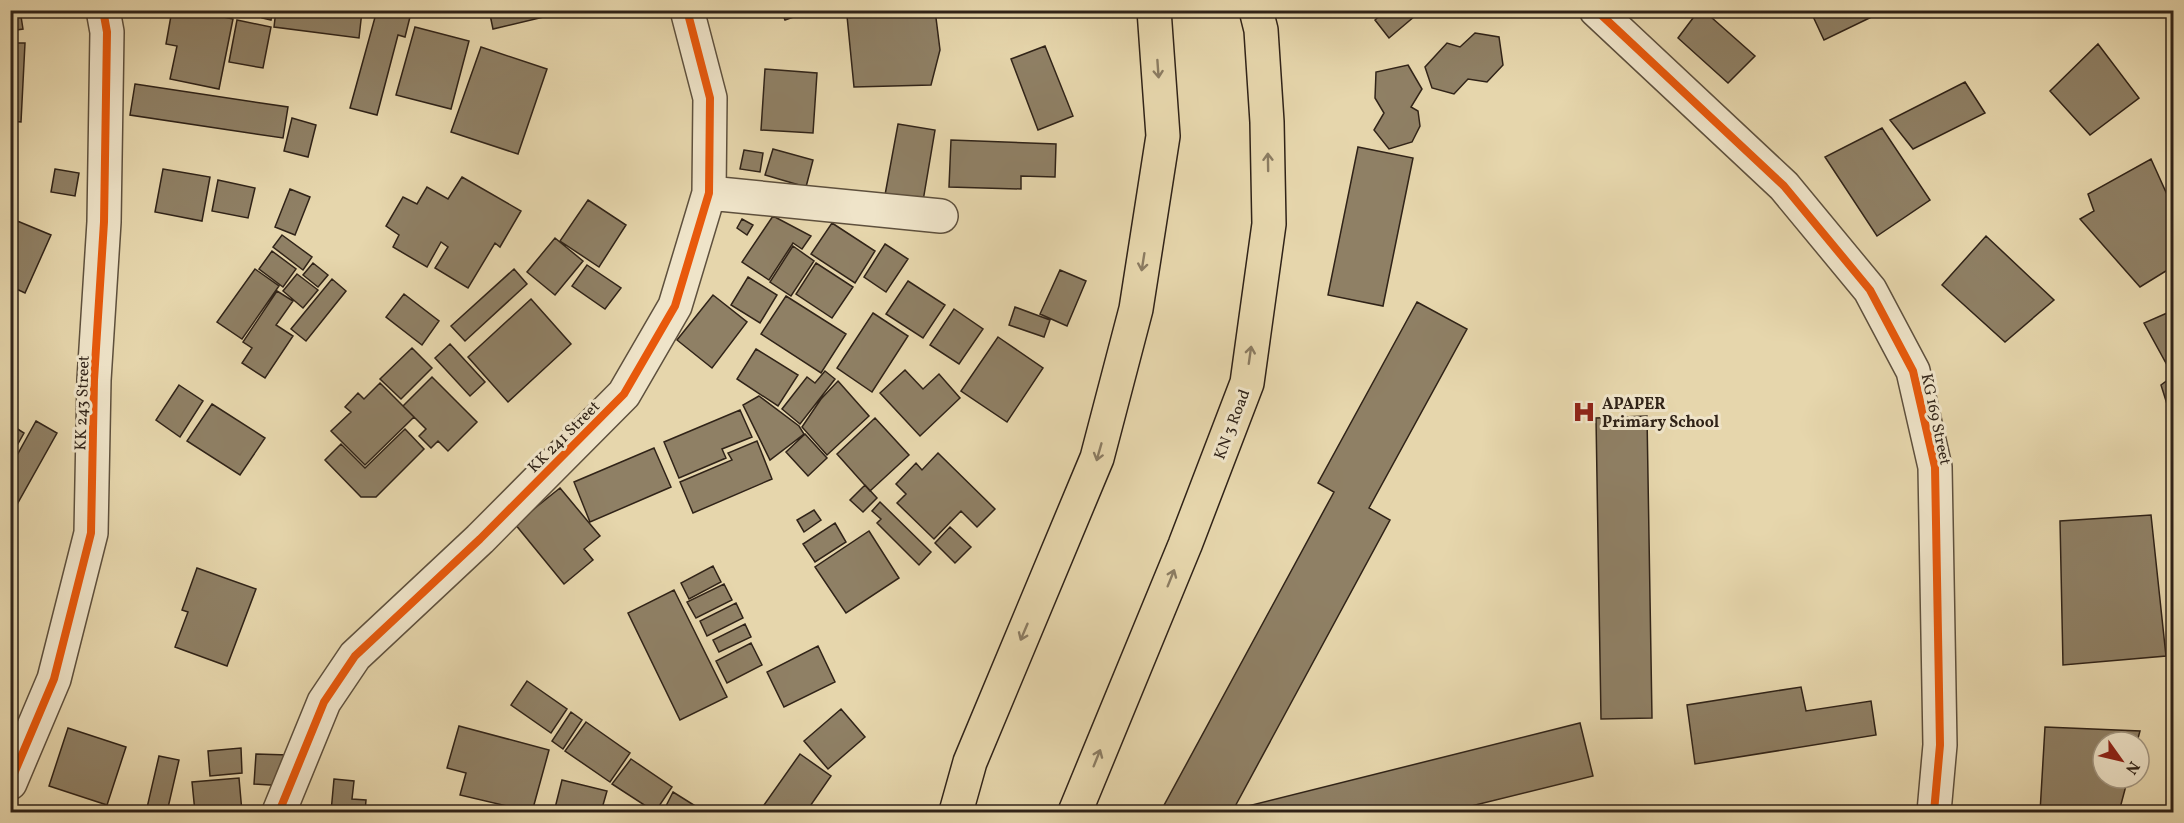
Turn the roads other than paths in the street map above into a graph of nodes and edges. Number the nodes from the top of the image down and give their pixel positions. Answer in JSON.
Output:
{"nodes":[{"id":1,"x":103,"y":10,"type":"edge"},
{"id":2,"x":687,"y":10,"type":"edge"},
{"id":3,"x":1154,"y":10,"type":"edge"},
{"id":4,"x":1256,"y":10,"type":"edge"},
{"id":5,"x":1596,"y":10,"type":"edge"},
{"id":6,"x":709,"y":193,"type":"junction"},
{"id":7,"x":941,"y":216,"type":"dead end"},
{"id":8,"x":10,"y":783,"type":"edge"},
{"id":9,"x":279,"y":813,"type":"edge"},
{"id":10,"x":956,"y":813,"type":"edge"},
{"id":11,"x":1075,"y":813,"type":"edge"},
{"id":12,"x":1934,"y":813,"type":"edge"}],
"edges":[{"from":1,"to":8,"type":"street","name":"KK 243 Street"},
{"from":2,"to":6,"type":"street","name":"KK 241 Street"},
{"from":3,"to":10,"type":"highway","one_way":true},
{"from":11,"to":4,"type":"highway","name":"KN 3 Road","one_way":true},
{"from":5,"to":12,"type":"street","name":"KG 169 Street"},
{"from":6,"to":7,"type":"street"},
{"from":6,"to":9,"type":"street","name":"KK 241 Street"}]}
